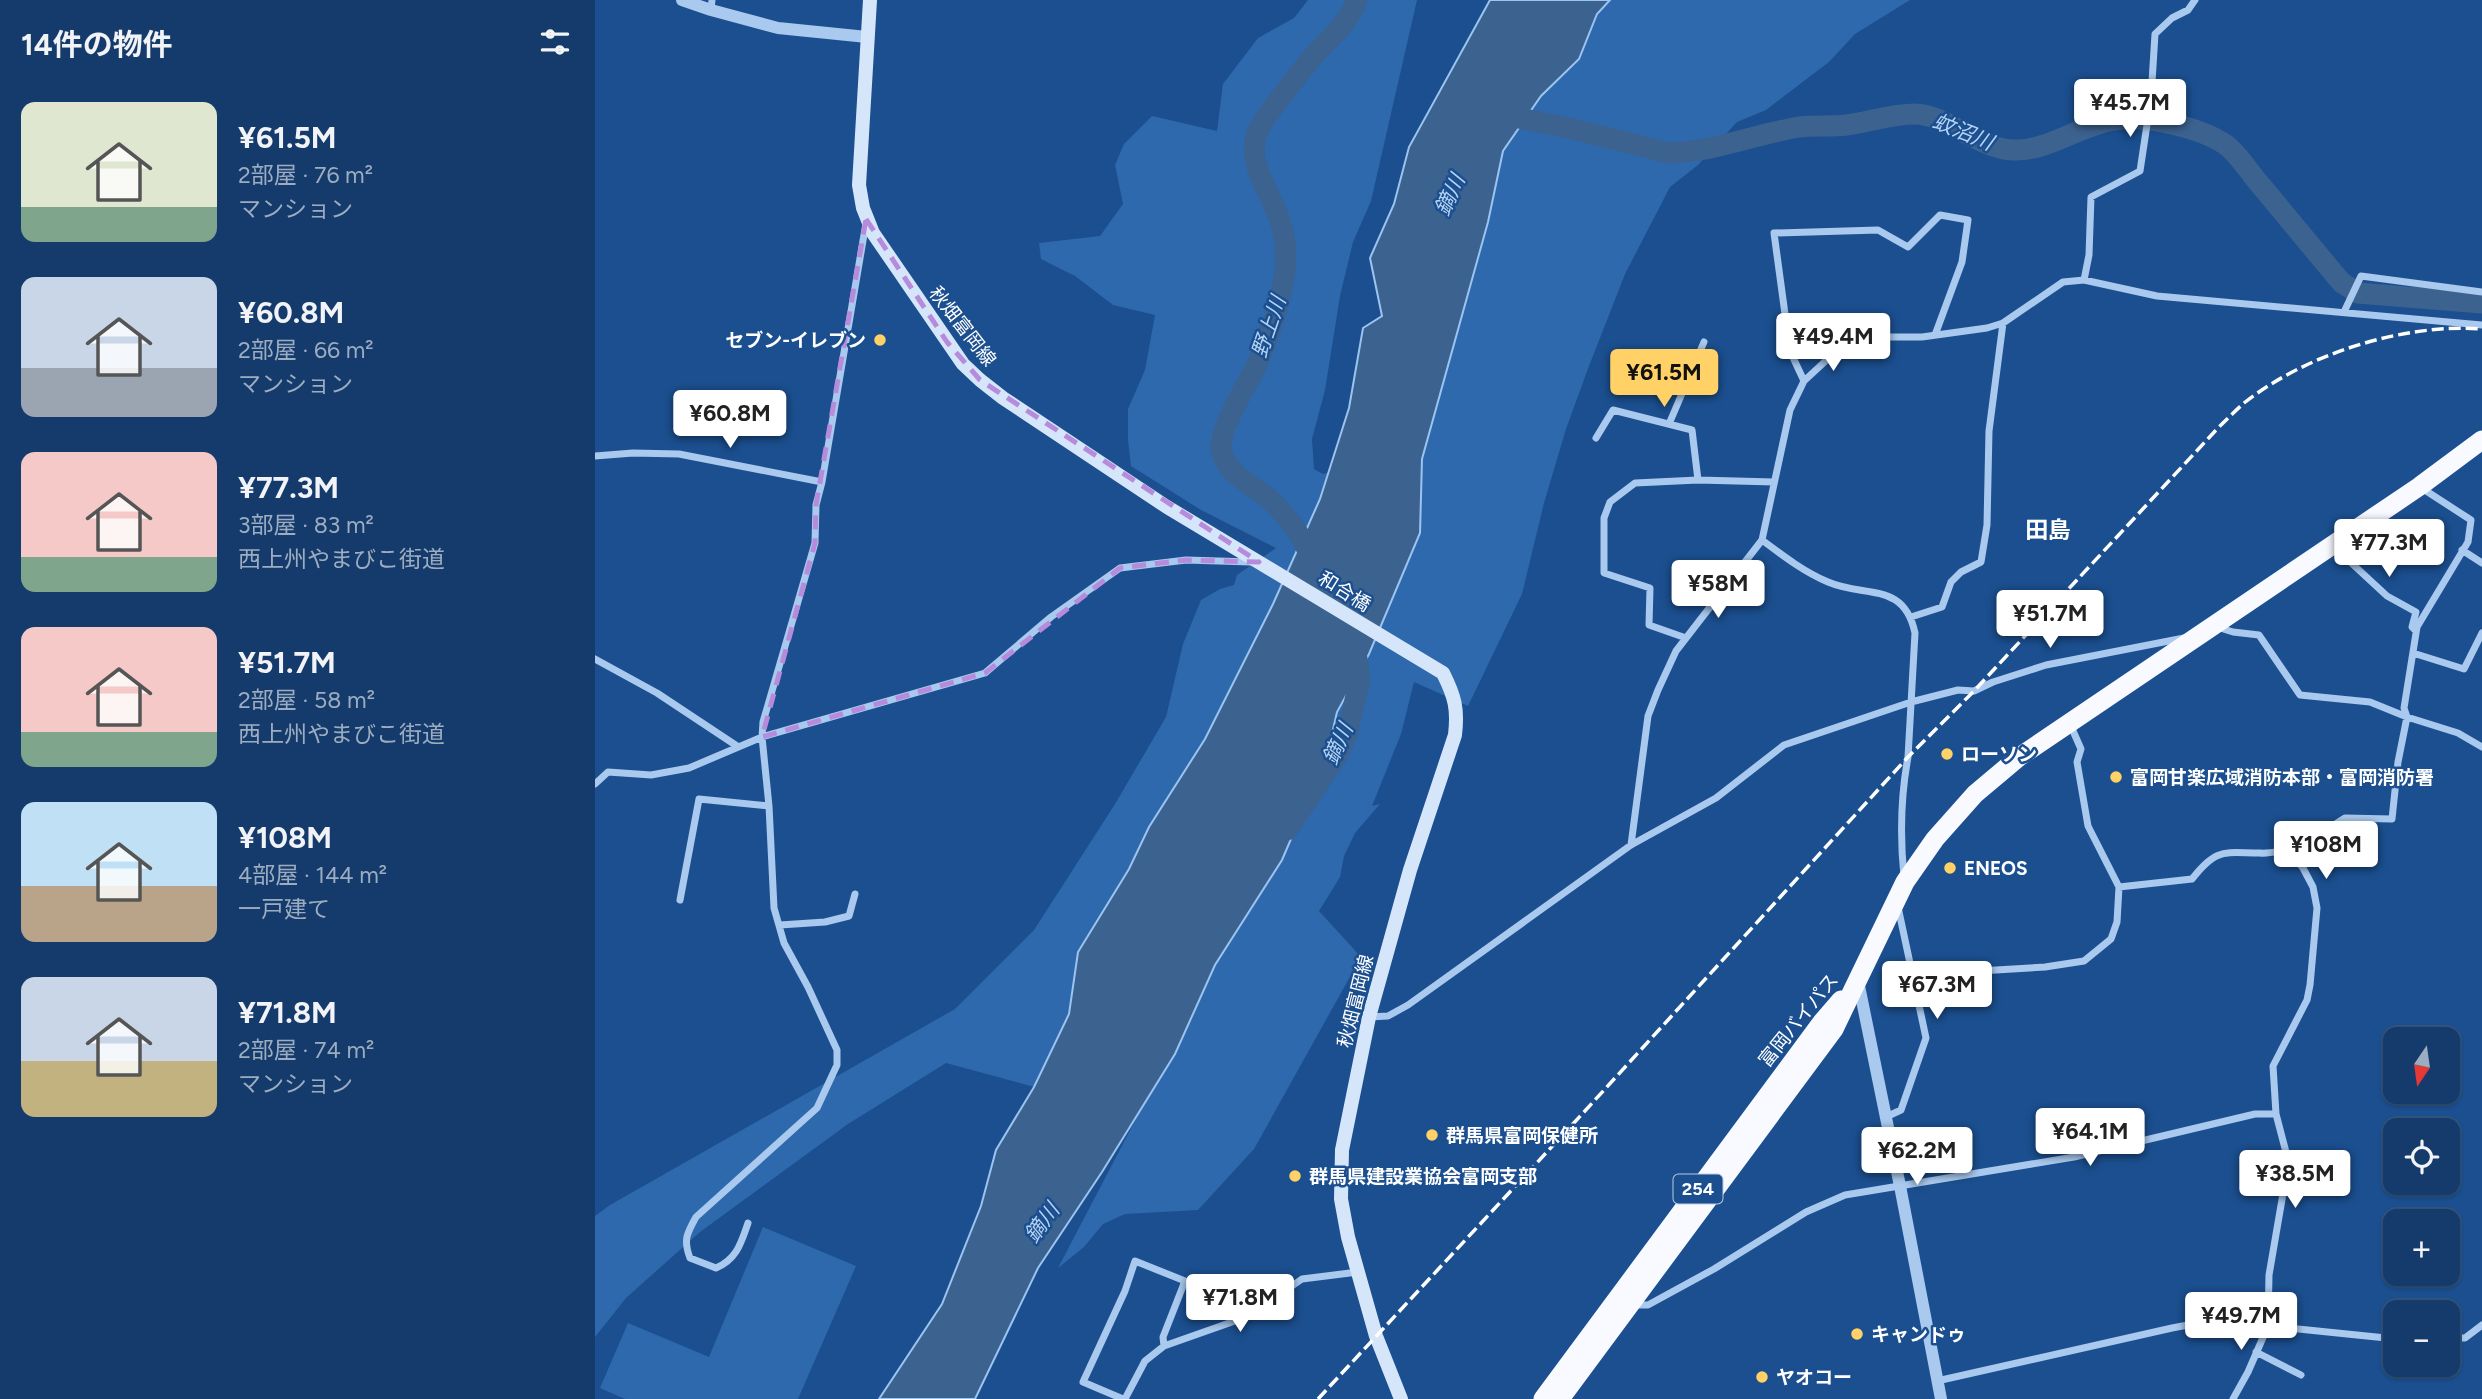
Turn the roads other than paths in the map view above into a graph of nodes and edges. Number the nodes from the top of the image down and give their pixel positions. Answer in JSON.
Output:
{"nodes":[{"id":1,"x":682,"y":0,"type":"edge"},
{"id":2,"x":870,"y":0,"type":"edge"},
{"id":3,"x":2195,"y":0,"type":"edge"},
{"id":4,"x":712,"y":5,"type":"edge"},
{"id":5,"x":867,"y":37,"type":"junction"},
{"id":6,"x":866,"y":219,"type":"junction"},
{"id":7,"x":2084,"y":280,"type":"junction"},
{"id":8,"x":2482,"y":292,"type":"edge"},
{"id":9,"x":2344,"y":312,"type":"junction"},
{"id":10,"x":2003,"y":323,"type":"junction"},
{"id":11,"x":2482,"y":325,"type":"edge"},
{"id":12,"x":1935,"y":335,"type":"junction"},
{"id":13,"x":1704,"y":342,"type":"dead end"},
{"id":14,"x":1804,"y":381,"type":"junction"},
{"id":15,"x":1669,"y":424,"type":"junction"},
{"id":16,"x":1596,"y":438,"type":"dead end"},
{"id":17,"x":2482,"y":440,"type":"edge"},
{"id":18,"x":595,"y":456,"type":"edge"},
{"id":19,"x":1698,"y":480,"type":"junction"},
{"id":20,"x":823,"y":482,"type":"junction"},
{"id":21,"x":1775,"y":482,"type":"junction"},
{"id":22,"x":2420,"y":486,"type":"junction"},
{"id":23,"x":1762,"y":540,"type":"junction"},
{"id":24,"x":2332,"y":545,"type":"junction"},
{"id":25,"x":2462,"y":550,"type":"junction"},
{"id":26,"x":1259,"y":562,"type":"junction"},
{"id":27,"x":2482,"y":563,"type":"edge"},
{"id":28,"x":1276,"y":571,"type":"joint"},
{"id":29,"x":1911,"y":617,"type":"junction"},
{"id":30,"x":2205,"y":630,"type":"junction"},
{"id":31,"x":2416,"y":631,"type":"junction"},
{"id":32,"x":2482,"y":634,"type":"edge"},
{"id":33,"x":1686,"y":638,"type":"junction"},
{"id":34,"x":1393,"y":643,"type":"joint"},
{"id":35,"x":2413,"y":653,"type":"junction"},
{"id":36,"x":595,"y":659,"type":"edge"},
{"id":37,"x":1911,"y":702,"type":"junction"},
{"id":38,"x":2407,"y":717,"type":"junction"},
{"id":39,"x":2069,"y":723,"type":"junction"},
{"id":40,"x":762,"y":737,"type":"junction"},
{"id":41,"x":737,"y":746,"type":"junction"},
{"id":42,"x":2482,"y":747,"type":"edge"},
{"id":43,"x":595,"y":785,"type":"edge"},
{"id":44,"x":769,"y":806,"type":"junction"},
{"id":45,"x":1631,"y":845,"type":"junction"},
{"id":46,"x":2288,"y":850,"type":"junction"},
{"id":47,"x":2119,"y":887,"type":"junction"},
{"id":48,"x":1901,"y":891,"type":"junction"},
{"id":49,"x":855,"y":894,"type":"dead end"},
{"id":50,"x":680,"y":900,"type":"dead end"},
{"id":51,"x":780,"y":925,"type":"junction"},
{"id":52,"x":1915,"y":980,"type":"junction"},
{"id":53,"x":1858,"y":981,"type":"junction"},
{"id":54,"x":1369,"y":1017,"type":"junction"},
{"id":55,"x":2276,"y":1114,"type":"junction"},
{"id":56,"x":1886,"y":1117,"type":"junction"},
{"id":57,"x":1900,"y":1186,"type":"junction"},
{"id":58,"x":748,"y":1223,"type":"dead end"},
{"id":59,"x":1358,"y":1272,"type":"junction"},
{"id":60,"x":1630,"y":1304,"type":"junction"},
{"id":61,"x":2268,"y":1310,"type":"junction"},
{"id":62,"x":2482,"y":1325,"type":"edge"},
{"id":63,"x":2267,"y":1326,"type":"junction"},
{"id":64,"x":2383,"y":1338,"type":"edge"},
{"id":65,"x":2460,"y":1338,"type":"edge"},
{"id":66,"x":1164,"y":1346,"type":"junction"},
{"id":67,"x":2256,"y":1352,"type":"junction"},
{"id":68,"x":2301,"y":1375,"type":"dead end"},
{"id":69,"x":1937,"y":1381,"type":"junction"},
{"id":70,"x":1124,"y":1399,"type":"edge"},
{"id":71,"x":1401,"y":1399,"type":"edge"},
{"id":72,"x":1543,"y":1399,"type":"edge"},
{"id":73,"x":1560,"y":1399,"type":"edge"},
{"id":74,"x":1941,"y":1399,"type":"edge"},
{"id":75,"x":2233,"y":1399,"type":"edge"}],
"edges":[{"from":1,"to":4,"type":"street"},
{"from":2,"to":5,"type":"main road","name":"秋畑富岡線"},
{"from":3,"to":7,"type":"street"},
{"from":4,"to":5,"type":"street"},
{"from":5,"to":6,"type":"main road","name":"秋畑富岡線"},
{"from":6,"to":20,"type":"street"},
{"from":6,"to":26,"type":"main road","name":"秋畑富岡線"},
{"from":7,"to":9,"type":"street"},
{"from":7,"to":10,"type":"street"},
{"from":8,"to":9,"type":"street"},
{"from":9,"to":11,"type":"street"},
{"from":10,"to":12,"type":"street"},
{"from":10,"to":29,"type":"street"},
{"from":12,"to":14,"type":"street"},
{"from":12,"to":14,"type":"street"},
{"from":13,"to":15,"type":"street"},
{"from":14,"to":21,"type":"street"},
{"from":15,"to":16,"type":"street"},
{"from":15,"to":19,"type":"street"},
{"from":17,"to":22,"type":"highway","number":"254"},
{"from":18,"to":20,"type":"street"},
{"from":19,"to":21,"type":"street"},
{"from":19,"to":33,"type":"street"},
{"from":20,"to":40,"type":"street"},
{"from":21,"to":23,"type":"street"},
{"from":22,"to":24,"type":"highway","number":"254"},
{"from":22,"to":25,"type":"street"},
{"from":23,"to":29,"type":"street"},
{"from":23,"to":33,"type":"street"},
{"from":24,"to":30,"type":"highway","number":"254"},
{"from":24,"to":31,"type":"street"},
{"from":25,"to":27,"type":"street"},
{"from":25,"to":31,"type":"street"},
{"from":26,"to":28,"type":"main road","name":"秋畑富岡線"},
{"from":26,"to":40,"type":"street"},
{"from":28,"to":34,"type":"main road","name":"和合橋"},
{"from":29,"to":37,"type":"street"},
{"from":30,"to":37,"type":"street"},
{"from":30,"to":38,"type":"street"},
{"from":30,"to":39,"type":"highway","number":"254"},
{"from":31,"to":35,"type":"street"},
{"from":32,"to":35,"type":"street"},
{"from":33,"to":45,"type":"street"},
{"from":34,"to":54,"type":"main road","name":"秋畑富岡線"},
{"from":35,"to":38,"type":"street"},
{"from":36,"to":41,"type":"street"},
{"from":37,"to":45,"type":"street"},
{"from":37,"to":48,"type":"street"},
{"from":38,"to":42,"type":"street"},
{"from":38,"to":46,"type":"street"},
{"from":39,"to":47,"type":"street"},
{"from":39,"to":48,"type":"highway","number":"254"},
{"from":40,"to":41,"type":"street"},
{"from":40,"to":44,"type":"street"},
{"from":41,"to":43,"type":"street"},
{"from":44,"to":50,"type":"street"},
{"from":44,"to":51,"type":"street"},
{"from":45,"to":54,"type":"street"},
{"from":46,"to":47,"type":"street"},
{"from":46,"to":55,"type":"street"},
{"from":47,"to":52,"type":"street"},
{"from":48,"to":52,"type":"street"},
{"from":48,"to":53,"type":"highway","number":"254"},
{"from":49,"to":51,"type":"street"},
{"from":51,"to":58,"type":"street"},
{"from":52,"to":56,"type":"street"},
{"from":53,"to":56,"type":"street"},
{"from":53,"to":60,"type":"highway","name":"富岡バイパス","number":"254"},
{"from":53,"to":72,"type":"highway","name":"富岡バイパス","number":"254"},
{"from":54,"to":59,"type":"main road","name":"秋畑富岡線"},
{"from":55,"to":57,"type":"street"},
{"from":55,"to":61,"type":"street"},
{"from":56,"to":57,"type":"street"},
{"from":57,"to":60,"type":"street"},
{"from":57,"to":69,"type":"street"},
{"from":59,"to":66,"type":"street"},
{"from":59,"to":71,"type":"main road","name":"秋畑富岡線"},
{"from":60,"to":73,"type":"highway","name":"富岡バイパス","number":"254"},
{"from":61,"to":63,"type":"street"},
{"from":61,"to":69,"type":"street"},
{"from":62,"to":65,"type":"street"},
{"from":63,"to":64,"type":"street"},
{"from":63,"to":67,"type":"street"},
{"from":66,"to":70,"type":"street"},
{"from":66,"to":70,"type":"street"},
{"from":67,"to":68,"type":"street"},
{"from":67,"to":75,"type":"street"},
{"from":69,"to":74,"type":"street"}]}
